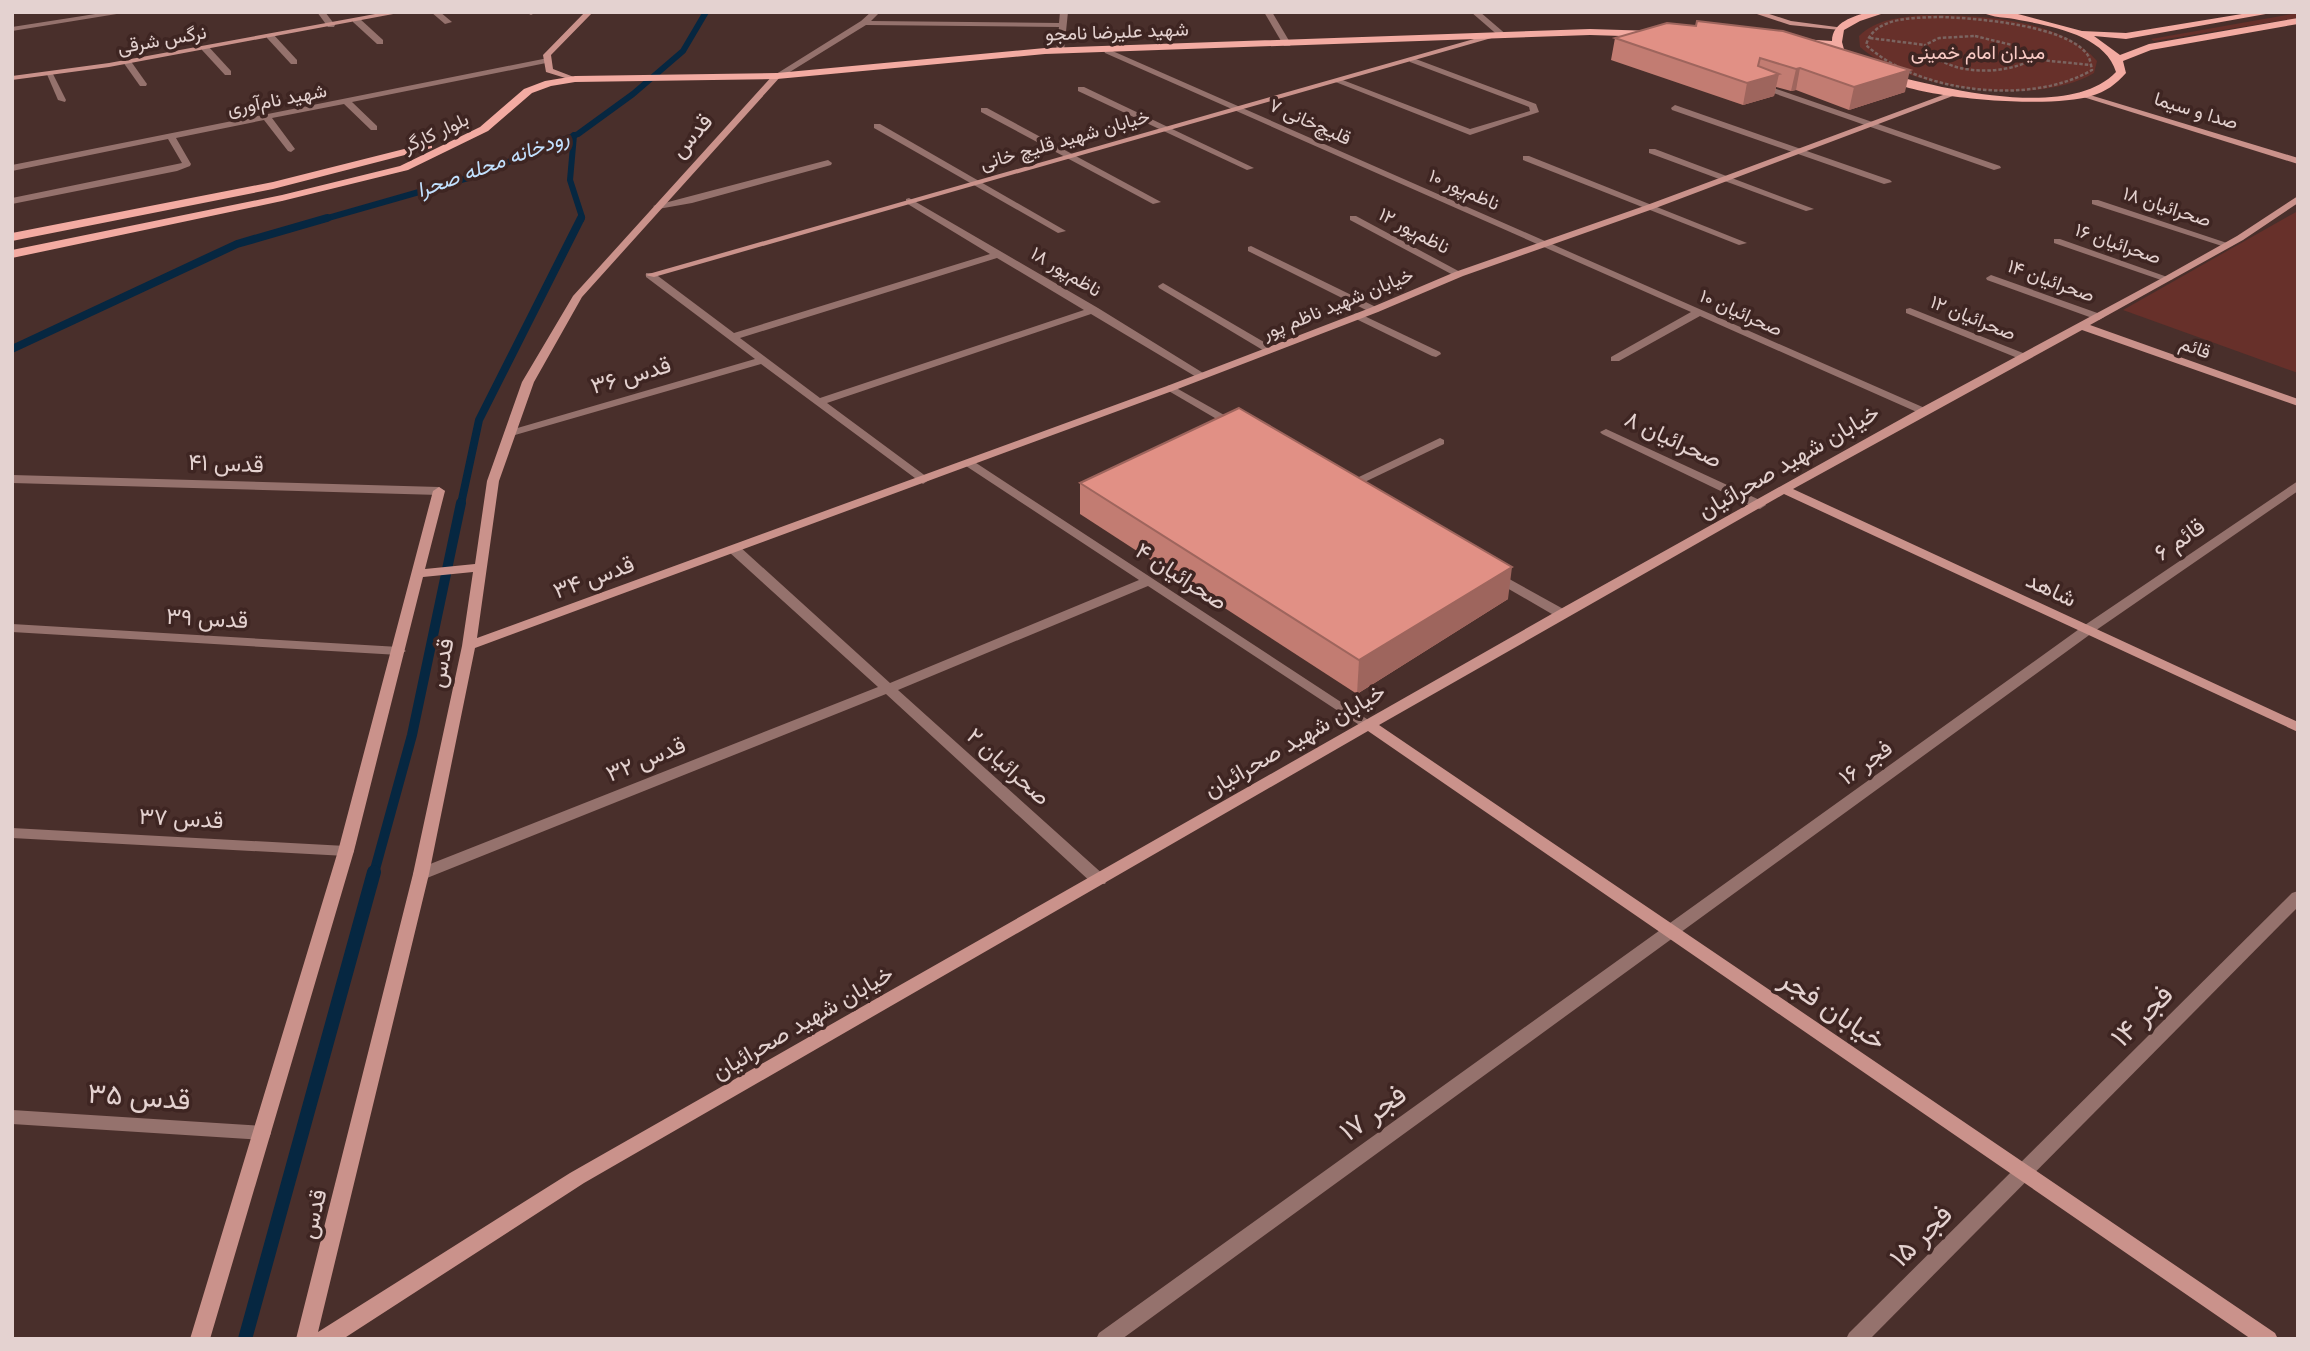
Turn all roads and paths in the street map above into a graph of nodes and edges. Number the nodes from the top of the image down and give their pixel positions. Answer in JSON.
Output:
{"nodes":[{"id":1,"x":125,"y":12,"type":"edge"},
{"id":2,"x":321,"y":12,"type":"edge"},
{"id":3,"x":400,"y":12,"type":"edge"},
{"id":4,"x":435,"y":12,"type":"edge"},
{"id":5,"x":589,"y":12,"type":"edge"},
{"id":6,"x":876,"y":12,"type":"edge"},
{"id":7,"x":1064,"y":12,"type":"edge"},
{"id":8,"x":1268,"y":12,"type":"edge"},
{"id":9,"x":1475,"y":12,"type":"edge"},
{"id":10,"x":1755,"y":12,"type":"edge"},
{"id":11,"x":1883,"y":12,"type":"edge"},
{"id":12,"x":1986,"y":12,"type":"edge"},
{"id":13,"x":2273,"y":12,"type":"edge"},
{"id":14,"x":74,"y":16,"type":"edge"},
{"id":15,"x":1852,"y":16,"type":"edge"},
{"id":16,"x":356,"y":20,"type":"junction"},
{"id":17,"x":449,"y":22,"type":"dead end"},
{"id":18,"x":2298,"y":22,"type":"edge"},
{"id":19,"x":864,"y":23,"type":"junction"},
{"id":20,"x":331,"y":25,"type":"junction"},
{"id":21,"x":1063,"y":25,"type":"junction"},
{"id":22,"x":12,"y":29,"type":"edge"},
{"id":23,"x":1840,"y":29,"type":"junction"},
{"id":24,"x":2074,"y":32,"type":"junction"},
{"id":25,"x":1671,"y":34,"type":"edge"},
{"id":26,"x":270,"y":36,"type":"junction"},
{"id":27,"x":1504,"y":36,"type":"junction"},
{"id":28,"x":1490,"y":37,"type":"junction"},
{"id":29,"x":1866,"y":38,"type":"junction"},
{"id":30,"x":1795,"y":41,"type":"edge"},
{"id":31,"x":380,"y":42,"type":"dead end"},
{"id":32,"x":1287,"y":44,"type":"junction"},
{"id":33,"x":1836,"y":44,"type":"junction"},
{"id":34,"x":1925,"y":45,"type":"junction"},
{"id":35,"x":205,"y":48,"type":"junction"},
{"id":36,"x":1060,"y":51,"type":"junction"},
{"id":37,"x":1108,"y":51,"type":"junction"},
{"id":38,"x":1848,"y":58,"type":"edge"},
{"id":39,"x":2030,"y":59,"type":"junction"},
{"id":40,"x":2118,"y":59,"type":"junction"},
{"id":41,"x":548,"y":60,"type":"junction"},
{"id":42,"x":1413,"y":60,"type":"junction"},
{"id":43,"x":127,"y":62,"type":"junction"},
{"id":44,"x":294,"y":62,"type":"dead end"},
{"id":45,"x":2094,"y":66,"type":"junction"},
{"id":46,"x":1873,"y":72,"type":"edge"},
{"id":47,"x":49,"y":74,"type":"junction"},
{"id":48,"x":228,"y":74,"type":"dead end"},
{"id":49,"x":777,"y":76,"type":"junction"},
{"id":50,"x":12,"y":78,"type":"edge"},
{"id":51,"x":575,"y":79,"type":"junction"},
{"id":52,"x":1337,"y":81,"type":"junction"},
{"id":53,"x":143,"y":84,"type":"dead end"},
{"id":54,"x":1759,"y":85,"type":"edge"},
{"id":55,"x":1081,"y":89,"type":"dead end"},
{"id":56,"x":1954,"y":94,"type":"junction"},
{"id":57,"x":2083,"y":94,"type":"junction"},
{"id":58,"x":62,"y":100,"type":"dead end"},
{"id":59,"x":347,"y":102,"type":"junction"},
{"id":60,"x":1675,"y":108,"type":"dead end"},
{"id":61,"x":1238,"y":109,"type":"junction"},
{"id":62,"x":984,"y":110,"type":"dead end"},
{"id":63,"x":267,"y":118,"type":"junction"},
{"id":64,"x":1872,"y":124,"type":"junction"},
{"id":65,"x":877,"y":126,"type":"dead end"},
{"id":66,"x":374,"y":128,"type":"dead end"},
{"id":67,"x":484,"y":129,"type":"junction"},
{"id":68,"x":1167,"y":129,"type":"junction"},
{"id":69,"x":171,"y":137,"type":"junction"},
{"id":70,"x":291,"y":149,"type":"dead end"},
{"id":71,"x":1652,"y":151,"type":"dead end"},
{"id":72,"x":1800,"y":151,"type":"junction"},
{"id":73,"x":1070,"y":157,"type":"junction"},
{"id":74,"x":1526,"y":158,"type":"dead end"},
{"id":75,"x":2298,"y":160,"type":"edge"},
{"id":76,"x":828,"y":163,"type":"dead end"},
{"id":77,"x":1368,"y":167,"type":"joint"},
{"id":78,"x":1997,"y":167,"type":"dead end"},
{"id":79,"x":12,"y":168,"type":"edge"},
{"id":80,"x":1250,"y":168,"type":"dead end"},
{"id":81,"x":1725,"y":179,"type":"junction"},
{"id":82,"x":1887,"y":182,"type":"dead end"},
{"id":83,"x":976,"y":183,"type":"junction"},
{"id":84,"x":2298,"y":199,"type":"edge"},
{"id":85,"x":12,"y":201,"type":"edge"},
{"id":86,"x":909,"y":201,"type":"junction"},
{"id":87,"x":1156,"y":202,"type":"dead end"},
{"id":88,"x":2095,"y":202,"type":"dead end"},
{"id":89,"x":658,"y":206,"type":"junction"},
{"id":90,"x":1650,"y":207,"type":"junction"},
{"id":91,"x":1809,"y":209,"type":"dead end"},
{"id":92,"x":1353,"y":218,"type":"dead end"},
{"id":93,"x":1061,"y":231,"type":"dead end"},
{"id":94,"x":12,"y":237,"type":"edge"},
{"id":95,"x":2057,"y":241,"type":"dead end"},
{"id":96,"x":1742,"y":243,"type":"dead end"},
{"id":97,"x":1545,"y":245,"type":"junction"},
{"id":98,"x":2228,"y":245,"type":"junction"},
{"id":99,"x":1251,"y":249,"type":"dead end"},
{"id":100,"x":12,"y":254,"type":"edge"},
{"id":101,"x":1000,"y":254,"type":"junction"},
{"id":102,"x":1459,"y":274,"type":"junction"},
{"id":103,"x":1991,"y":278,"type":"dead end"},
{"id":104,"x":2168,"y":279,"type":"junction"},
{"id":105,"x":1163,"y":286,"type":"dead end"},
{"id":106,"x":1094,"y":310,"type":"junction"},
{"id":107,"x":1374,"y":310,"type":"junction"},
{"id":108,"x":1910,"y":311,"type":"dead end"},
{"id":109,"x":1698,"y":313,"type":"junction"},
{"id":110,"x":1358,"y":316,"type":"junction"},
{"id":111,"x":2099,"y":317,"type":"junction"},
{"id":112,"x":2081,"y":326,"type":"junction"},
{"id":113,"x":732,"y":337,"type":"junction"},
{"id":114,"x":1270,"y":350,"type":"junction"},
{"id":115,"x":1436,"y":354,"type":"dead end"},
{"id":116,"x":2024,"y":357,"type":"junction"},
{"id":117,"x":1615,"y":359,"type":"dead end"},
{"id":118,"x":763,"y":360,"type":"junction"},
{"id":119,"x":1202,"y":376,"type":"junction"},
{"id":120,"x":1171,"y":388,"type":"junction"},
{"id":121,"x":818,"y":402,"type":"junction"},
{"id":122,"x":2298,"y":403,"type":"edge"},
{"id":123,"x":1923,"y":411,"type":"junction"},
{"id":124,"x":1606,"y":432,"type":"dead end"},
{"id":125,"x":511,"y":433,"type":"junction"},
{"id":126,"x":1251,"y":434,"type":"edge"},
{"id":127,"x":1440,"y":442,"type":"dead end"},
{"id":128,"x":970,"y":463,"type":"junction"},
{"id":129,"x":12,"y":479,"type":"edge"},
{"id":130,"x":923,"y":480,"type":"junction"},
{"id":131,"x":2298,"y":485,"type":"edge"},
{"id":132,"x":1343,"y":487,"type":"edge"},
{"id":133,"x":1786,"y":490,"type":"junction"},
{"id":134,"x":439,"y":491,"type":"joint"},
{"id":135,"x":1760,"y":505,"type":"junction"},
{"id":136,"x":734,"y":549,"type":"junction"},
{"id":137,"x":481,"y":567,"type":"junction"},
{"id":138,"x":1481,"y":567,"type":"edge"},
{"id":139,"x":418,"y":574,"type":"junction"},
{"id":140,"x":1148,"y":581,"type":"junction"},
{"id":141,"x":1562,"y":614,"type":"junction"},
{"id":142,"x":12,"y":628,"type":"edge"},
{"id":143,"x":2087,"y":630,"type":"junction"},
{"id":144,"x":469,"y":646,"type":"junction"},
{"id":145,"x":399,"y":652,"type":"junction"},
{"id":146,"x":887,"y":689,"type":"junction"},
{"id":147,"x":1369,"y":725,"type":"junction"},
{"id":148,"x":2298,"y":728,"type":"edge"},
{"id":149,"x":12,"y":833,"type":"edge"},
{"id":150,"x":346,"y":851,"type":"junction"},
{"id":151,"x":421,"y":874,"type":"junction"},
{"id":152,"x":1099,"y":880,"type":"junction"},
{"id":153,"x":2298,"y":897,"type":"edge"},
{"id":154,"x":1672,"y":932,"type":"junction"},
{"id":155,"x":12,"y":1117,"type":"edge"},
{"id":156,"x":262,"y":1133,"type":"junction"},
{"id":157,"x":2025,"y":1172,"type":"junction"},
{"id":158,"x":200,"y":1339,"type":"edge"},
{"id":159,"x":306,"y":1339,"type":"edge"},
{"id":160,"x":325,"y":1339,"type":"edge"},
{"id":161,"x":1106,"y":1339,"type":"edge"},
{"id":162,"x":1856,"y":1339,"type":"edge"},
{"id":163,"x":2268,"y":1339,"type":"edge"}],
"edges":[{"from":1,"to":14,"type":"street"},
{"from":2,"to":20,"type":"street"},
{"from":3,"to":16,"type":"street","name":"نرگس شرقی"},
{"from":4,"to":17,"type":"street"},
{"from":5,"to":41,"type":"street"},
{"from":6,"to":19,"type":"street"},
{"from":7,"to":21,"type":"street"},
{"from":8,"to":32,"type":"street"},
{"from":9,"to":27,"type":"street"},
{"from":10,"to":23,"type":"street"},
{"from":11,"to":15,"type":"main road"},
{"from":12,"to":24,"type":"main road"},
{"from":13,"to":24,"type":"main road"},
{"from":14,"to":22,"type":"street"},
{"from":15,"to":23,"type":"main road"},
{"from":16,"to":20,"type":"street","name":"نرگس شرقی"},
{"from":16,"to":31,"type":"street"},
{"from":18,"to":40,"type":"main road"},
{"from":19,"to":21,"type":"street"},
{"from":19,"to":49,"type":"street"},
{"from":20,"to":26,"type":"street","name":"نرگس شرقی"},
{"from":21,"to":36,"type":"street"},
{"from":23,"to":33,"type":"main road"},
{"from":24,"to":40,"type":"main road"},
{"from":25,"to":27,"type":"main road","name":"شهید علیرضا نامجو"},
{"from":26,"to":35,"type":"street","name":"نرگس شرقی"},
{"from":26,"to":44,"type":"street"},
{"from":27,"to":28,"type":"main road","name":"شهید علیرضا نامجو"},
{"from":28,"to":32,"type":"main road","name":"شهید علیرضا نامجو"},
{"from":28,"to":42,"type":"street","name":"خیابان شهید قلیچ خانی"},
{"from":29,"to":34,"type":"path"},
{"from":29,"to":45,"type":"path"},
{"from":29,"to":45,"type":"path"},
{"from":30,"to":33,"type":"main road"},
{"from":32,"to":37,"type":"main road","name":"شهید علیرضا نامجو"},
{"from":33,"to":38,"type":"main road"},
{"from":34,"to":39,"type":"path"},
{"from":34,"to":39,"type":"path"},
{"from":35,"to":43,"type":"street","name":"نرگس شرقی"},
{"from":35,"to":48,"type":"street"},
{"from":36,"to":37,"type":"main road","name":"شهید علیرضا نامجو"},
{"from":36,"to":49,"type":"main road","name":"شهید علیرضا نامجو"},
{"from":37,"to":61,"type":"street","name":"قلیچ‌خانی ۷"},
{"from":39,"to":45,"type":"path"},
{"from":40,"to":57,"type":"main road"},
{"from":41,"to":51,"type":"street"},
{"from":41,"to":59,"type":"street","name":"شهید نام‌آوری"},
{"from":42,"to":52,"type":"street","name":"خیابان شهید قلیچ خانی"},
{"from":42,"to":52,"type":"street"},
{"from":43,"to":47,"type":"street","name":"نرگس شرقی"},
{"from":43,"to":53,"type":"street"},
{"from":46,"to":56,"type":"main road"},
{"from":47,"to":50,"type":"street","name":"نرگس شرقی"},
{"from":47,"to":58,"type":"street"},
{"from":49,"to":51,"type":"main road","name":"شهید علیرضا نامجو"},
{"from":49,"to":89,"type":"street","name":"قدس"},
{"from":51,"to":67,"type":"main road","name":"شهید علیرضا نامجو"},
{"from":52,"to":61,"type":"street","name":"خیابان شهید قلیچ خانی"},
{"from":54,"to":64,"type":"street"},
{"from":55,"to":68,"type":"street"},
{"from":56,"to":57,"type":"main road"},
{"from":56,"to":64,"type":"street","name":"خیابان شهید ناظم پور"},
{"from":57,"to":75,"type":"street","name":"صدا و سیما"},
{"from":59,"to":63,"type":"street","name":"شهید نام‌آوری"},
{"from":59,"to":66,"type":"street"},
{"from":60,"to":72,"type":"street"},
{"from":61,"to":68,"type":"street","name":"خیابان شهید قلیچ خانی"},
{"from":61,"to":77,"type":"street","name":"قلیچ‌خانی ۷"},
{"from":62,"to":73,"type":"street"},
{"from":63,"to":69,"type":"street","name":"شهید نام‌آوری"},
{"from":63,"to":70,"type":"street"},
{"from":64,"to":72,"type":"street","name":"خیابان شهید ناظم پور"},
{"from":64,"to":78,"type":"street"},
{"from":65,"to":83,"type":"street"},
{"from":67,"to":94,"type":"main road","name":"بلوار کارگر"},
{"from":67,"to":100,"type":"main road","name":"بلوار کارگر"},
{"from":68,"to":73,"type":"street","name":"خیابان شهید قلیچ خانی"},
{"from":68,"to":80,"type":"street"},
{"from":69,"to":79,"type":"street","name":"شهید نام‌آوری"},
{"from":69,"to":85,"type":"street"},
{"from":71,"to":81,"type":"street"},
{"from":72,"to":81,"type":"street","name":"خیابان شهید ناظم پور"},
{"from":72,"to":82,"type":"street"},
{"from":73,"to":83,"type":"street","name":"خیابان شهید قلیچ خانی"},
{"from":73,"to":87,"type":"street"},
{"from":74,"to":90,"type":"street"},
{"from":76,"to":89,"type":"street"},
{"from":77,"to":97,"type":"street","name":"ناظم‌پور ۱۰"},
{"from":81,"to":90,"type":"street","name":"خیابان شهید ناظم پور"},
{"from":81,"to":91,"type":"street"},
{"from":83,"to":86,"type":"street","name":"خیابان شهید قلیچ خانی"},
{"from":83,"to":93,"type":"street"},
{"from":84,"to":98,"type":"street","name":"خیابان شهید صحرائیان"},
{"from":86,"to":101,"type":"street","name":"ناظم‌پور ۱۸"},
{"from":86,"to":113,"type":"street","name":"خیابان شهید قلیچ خانی"},
{"from":88,"to":98,"type":"street","name":"صحرائیان ۱۸"},
{"from":89,"to":125,"type":"street","name":"قدس"},
{"from":90,"to":96,"type":"street"},
{"from":90,"to":97,"type":"street","name":"خیابان شهید ناظم پور"},
{"from":92,"to":102,"type":"street","name":"ناظم‌پور ۱۲"},
{"from":95,"to":104,"type":"street","name":"صحرائیان ۱۶"},
{"from":97,"to":102,"type":"street","name":"خیابان شهید ناظم پور"},
{"from":97,"to":109,"type":"street","name":"صحرائیان ۱۰"},
{"from":98,"to":104,"type":"street","name":"خیابان شهید صحرائیان"},
{"from":99,"to":107,"type":"street"},
{"from":101,"to":106,"type":"street","name":"ناظم‌پور ۱۸"},
{"from":101,"to":113,"type":"street"},
{"from":102,"to":107,"type":"street","name":"خیابان شهید ناظم پور"},
{"from":103,"to":111,"type":"street","name":"صحرائیان ۱۴"},
{"from":104,"to":111,"type":"street","name":"خیابان شهید صحرائیان"},
{"from":105,"to":114,"type":"street"},
{"from":106,"to":119,"type":"street","name":"ناظم‌پور ۱۸"},
{"from":106,"to":121,"type":"street"},
{"from":107,"to":110,"type":"street","name":"خیابان شهید ناظم پور"},
{"from":108,"to":116,"type":"street","name":"صحرائیان ۱۲"},
{"from":109,"to":117,"type":"street"},
{"from":109,"to":123,"type":"street","name":"صحرائیان ۱۰"},
{"from":110,"to":114,"type":"street","name":"خیابان شهید ناظم پور"},
{"from":110,"to":115,"type":"street"},
{"from":111,"to":112,"type":"street","name":"خیابان شهید صحرائیان"},
{"from":112,"to":116,"type":"street","name":"خیابان شهید صحرائیان"},
{"from":112,"to":122,"type":"street","name":"قائم"},
{"from":113,"to":118,"type":"street"},
{"from":114,"to":119,"type":"street","name":"خیابان شهید ناظم پور"},
{"from":116,"to":123,"type":"street","name":"خیابان شهید صحرائیان"},
{"from":118,"to":121,"type":"street"},
{"from":118,"to":125,"type":"street","name":"قدس ۳۶"},
{"from":119,"to":120,"type":"street","name":"خیابان شهید ناظم پور"},
{"from":120,"to":126,"type":"street"},
{"from":120,"to":128,"type":"street","name":"خیابان شهید ناظم پور"},
{"from":121,"to":130,"type":"street"},
{"from":123,"to":133,"type":"street","name":"خیابان شهید صحرائیان"},
{"from":124,"to":135,"type":"street","name":"صحرائیان ۸"},
{"from":125,"to":137,"type":"street","name":"قدس"},
{"from":127,"to":132,"type":"street"},
{"from":128,"to":130,"type":"street","name":"خیابان شهید ناظم پور"},
{"from":128,"to":140,"type":"street","name":"صحرائیان ۴"},
{"from":129,"to":134,"type":"street","name":"قدس ۴۱"},
{"from":130,"to":136,"type":"street","name":"خیابان شهید ناظم پور"},
{"from":131,"to":143,"type":"street","name":"قائم ۶"},
{"from":133,"to":135,"type":"street","name":"خیابان شهید صحرائیان"},
{"from":133,"to":143,"type":"street","name":"شاهد"},
{"from":134,"to":139,"type":"street","name":"قدس"},
{"from":135,"to":141,"type":"street","name":"خیابان شهید صحرائیان"},
{"from":136,"to":144,"type":"street","name":"قدس ۳۴"},
{"from":136,"to":146,"type":"street","name":"صحرائیان ۲"},
{"from":137,"to":139,"type":"street"},
{"from":137,"to":144,"type":"street","name":"قدس"},
{"from":138,"to":141,"type":"street"},
{"from":139,"to":145,"type":"street","name":"قدس"},
{"from":140,"to":146,"type":"street","name":"قدس ۳۲"},
{"from":140,"to":147,"type":"street","name":"صحرائیان ۴"},
{"from":141,"to":147,"type":"street","name":"خیابان شهید صحرائیان"},
{"from":142,"to":145,"type":"street","name":"قدس ۳۹"},
{"from":143,"to":148,"type":"street","name":"شاهد"},
{"from":143,"to":154,"type":"street","name":"فجر ۱۶"},
{"from":144,"to":151,"type":"street","name":"قدس"},
{"from":145,"to":150,"type":"street","name":"قدس"},
{"from":146,"to":151,"type":"street","name":"قدس ۳۲"},
{"from":146,"to":152,"type":"street","name":"صحرائیان ۲"},
{"from":147,"to":152,"type":"street","name":"خیابان شهید صحرائیان"},
{"from":147,"to":154,"type":"street","name":"خیابان فجر"},
{"from":149,"to":150,"type":"street","name":"قدس ۳۷"},
{"from":150,"to":156,"type":"street","name":"قدس"},
{"from":151,"to":159,"type":"street","name":"قدس"},
{"from":152,"to":160,"type":"street","name":"خیابان شهید صحرائیان"},
{"from":153,"to":157,"type":"street","name":"فجر ۱۴"},
{"from":154,"to":157,"type":"street","name":"خیابان فجر"},
{"from":154,"to":161,"type":"street","name":"فجر ۱۷"},
{"from":155,"to":156,"type":"street","name":"قدس ۳۵"},
{"from":156,"to":158,"type":"street","name":"قدس"},
{"from":157,"to":162,"type":"street","name":"فجر ۱۵"},
{"from":157,"to":163,"type":"street","name":"خیابان فجر"}]}
